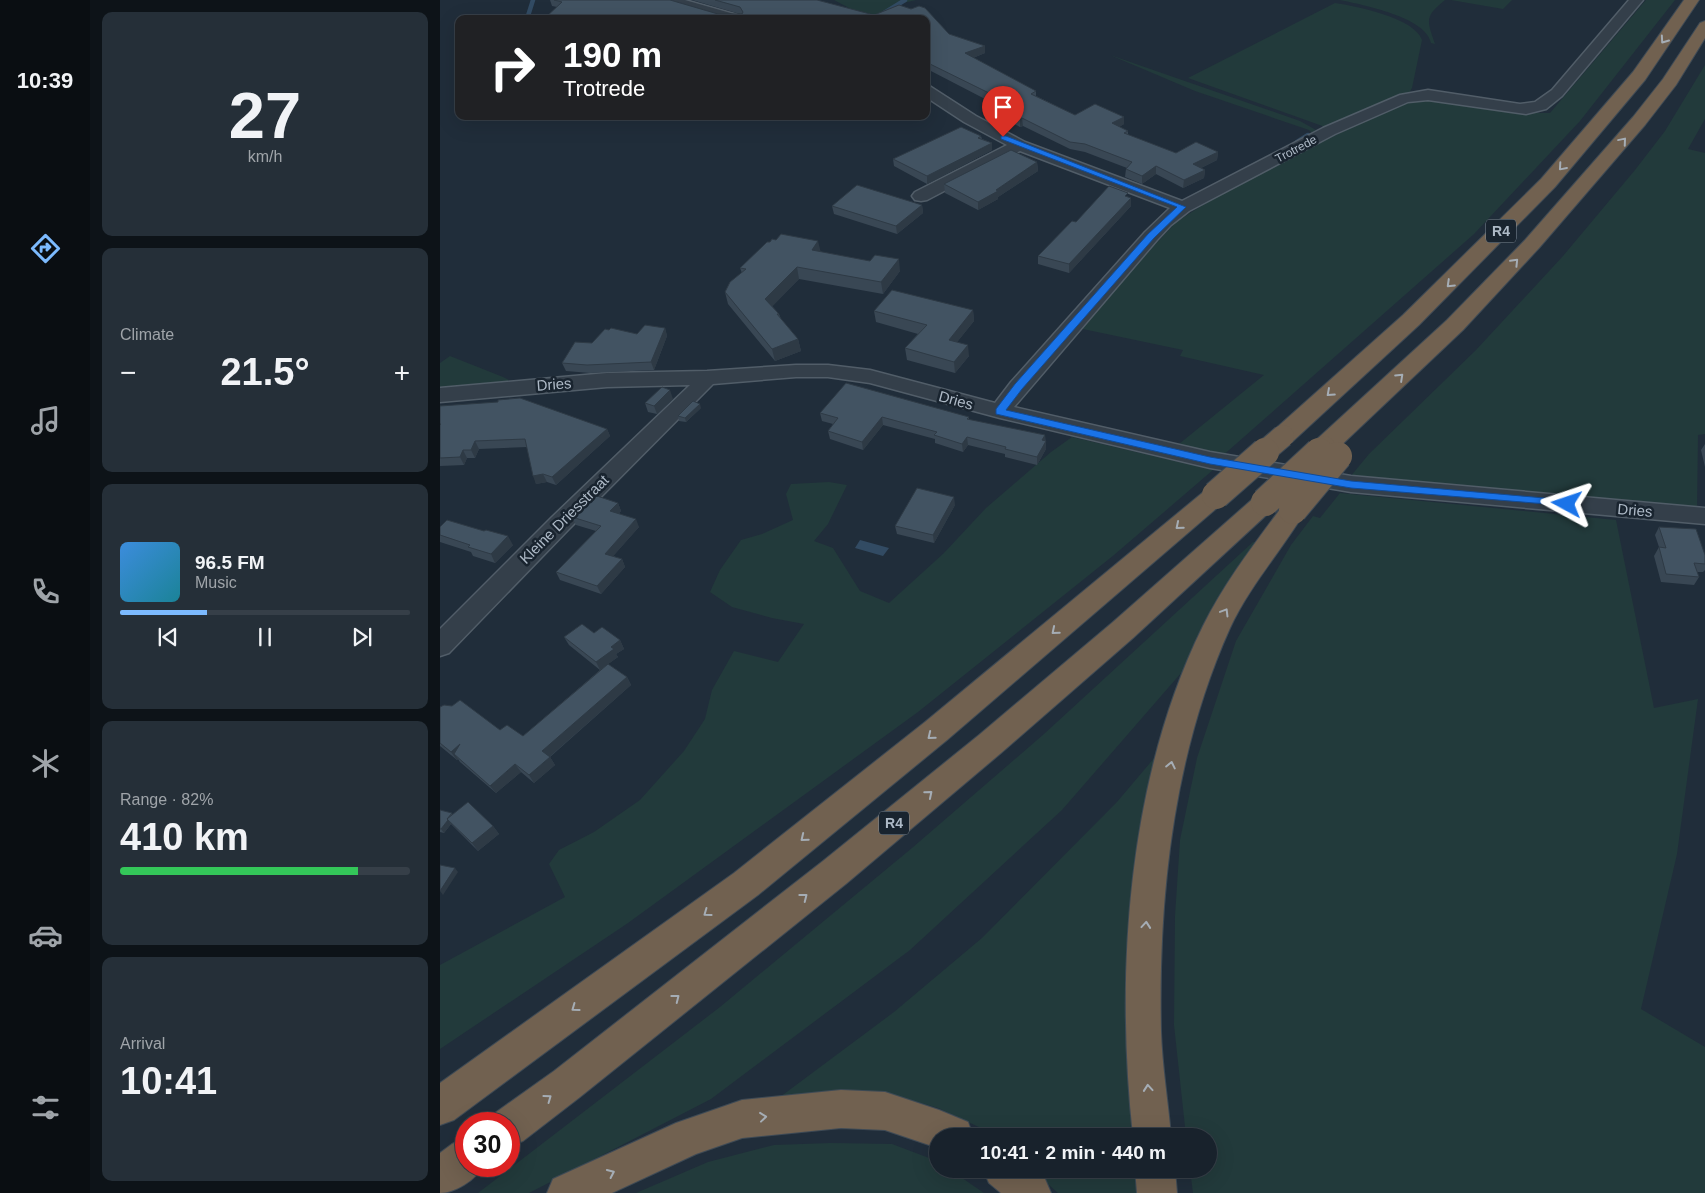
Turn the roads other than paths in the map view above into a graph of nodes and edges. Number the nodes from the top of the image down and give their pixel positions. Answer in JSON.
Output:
{"nodes":[{"id":1,"x":670,"y":0,"type":"edge"},
{"id":2,"x":1636,"y":0,"type":"edge"},
{"id":3,"x":1692,"y":0,"type":"edge"},
{"id":4,"x":722,"y":15,"type":"edge"},
{"id":5,"x":1705,"y":26,"type":"edge"},
{"id":6,"x":930,"y":93,"type":"edge"},
{"id":7,"x":1019,"y":145,"type":"junction"},
{"id":8,"x":921,"y":196,"type":"dead end"},
{"id":9,"x":1182,"y":207,"type":"junction"},
{"id":10,"x":686,"y":387,"type":"junction"},
{"id":11,"x":440,"y":395,"type":"edge"},
{"id":12,"x":1000,"y":412,"type":"junction"},
{"id":13,"x":1279,"y":506,"type":"junction"},
{"id":14,"x":1705,"y":516,"type":"edge"},
{"id":15,"x":440,"y":646,"type":"edge"},
{"id":16,"x":440,"y":1106,"type":"edge"},
{"id":17,"x":520,"y":1118,"type":"edge"},
{"id":18,"x":939,"y":1128,"type":"edge"},
{"id":19,"x":1151,"y":1128,"type":"edge"},
{"id":20,"x":455,"y":1166,"type":"edge"},
{"id":21,"x":440,"y":1177,"type":"edge"},
{"id":22,"x":1014,"y":1178,"type":"edge"},
{"id":23,"x":1156,"y":1178,"type":"edge"},
{"id":24,"x":566,"y":1193,"type":"edge"},
{"id":25,"x":1031,"y":1193,"type":"edge"},
{"id":26,"x":1157,"y":1193,"type":"edge"}],
"edges":[{"from":1,"to":4,"type":"street"},
{"from":2,"to":9,"type":"street","name":"Trotrede"},
{"from":3,"to":16,"type":"highway","number":"R4","one_way":true,"bridge":true},
{"from":13,"to":5,"type":"highway","number":"R4","one_way":true,"bridge":true},
{"from":6,"to":7,"type":"street"},
{"from":7,"to":8,"type":"street"},
{"from":7,"to":9,"type":"street"},
{"from":9,"to":12,"type":"street","name":"Trotrede"},
{"from":10,"to":11,"type":"street","name":"Dries"},
{"from":10,"to":12,"type":"street","name":"Dries"},
{"from":10,"to":15,"type":"street","name":"Kleine Driesstraat"},
{"from":12,"to":14,"type":"street","name":"Dries"},
{"from":17,"to":13,"type":"highway","number":"R4","one_way":true},
{"from":19,"to":13,"type":"highway","one_way":true},
{"from":24,"to":18,"type":"highway","one_way":true},
{"from":20,"to":21,"type":"highway"},
{"from":22,"to":25,"type":"highway"},
{"from":23,"to":26,"type":"highway"}]}
